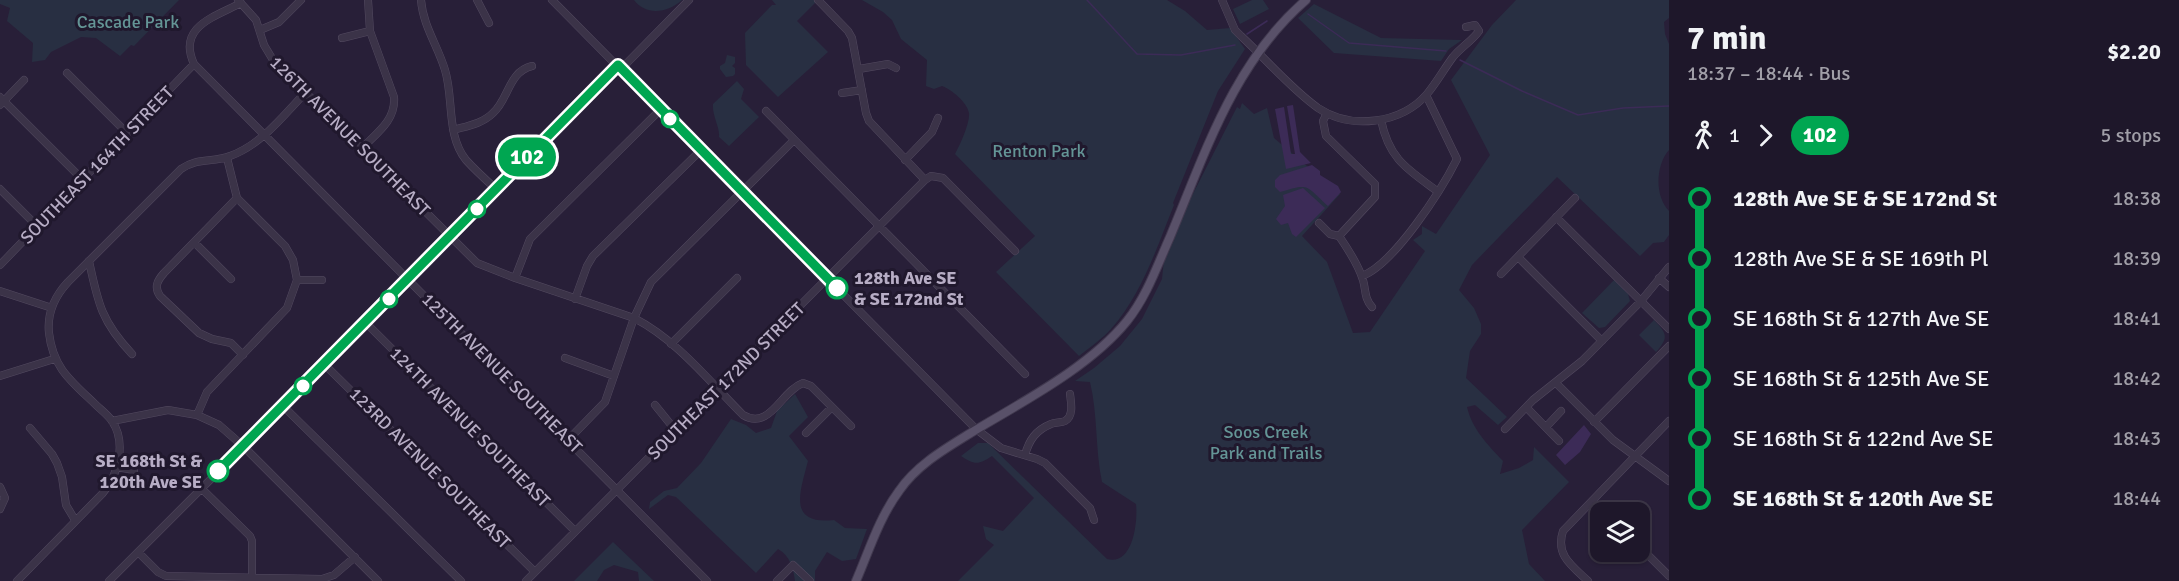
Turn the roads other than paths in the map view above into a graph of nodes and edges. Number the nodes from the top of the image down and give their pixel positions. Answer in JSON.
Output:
{"nodes":[{"id":1,"x":301,"y":0,"type":"edge"},
{"id":2,"x":368,"y":0,"type":"edge"},
{"id":3,"x":421,"y":0,"type":"edge"},
{"id":4,"x":477,"y":0,"type":"edge"},
{"id":5,"x":552,"y":0,"type":"edge"},
{"id":6,"x":689,"y":0,"type":"edge"},
{"id":7,"x":818,"y":0,"type":"edge"},
{"id":8,"x":1222,"y":0,"type":"edge"},
{"id":9,"x":1306,"y":0,"type":"edge"},
{"id":10,"x":240,"y":2,"type":"edge"},
{"id":11,"x":489,"y":23,"type":"dead end"},
{"id":12,"x":1466,"y":27,"type":"dead end"},
{"id":13,"x":260,"y":30,"type":"junction"},
{"id":14,"x":370,"y":32,"type":"junction"},
{"id":15,"x":342,"y":38,"type":"dead end"},
{"id":16,"x":1258,"y":51,"type":"junction"},
{"id":17,"x":194,"y":64,"type":"junction"},
{"id":18,"x":532,"y":66,"type":"dead end"},
{"id":19,"x":619,"y":67,"type":"junction"},
{"id":20,"x":896,"y":68,"type":"dead end"},
{"id":21,"x":859,"y":69,"type":"junction"},
{"id":22,"x":67,"y":73,"type":"dead end"},
{"id":23,"x":24,"y":80,"type":"dead end"},
{"id":24,"x":862,"y":90,"type":"junction"},
{"id":25,"x":305,"y":93,"type":"junction"},
{"id":26,"x":842,"y":93,"type":"dead end"},
{"id":27,"x":1426,"y":95,"type":"junction"},
{"id":28,"x":1,"y":101,"type":"edge"},
{"id":29,"x":661,"y":109,"type":"junction"},
{"id":30,"x":766,"y":111,"type":"dead end"},
{"id":31,"x":1327,"y":113,"type":"junction"},
{"id":32,"x":938,"y":118,"type":"dead end"},
{"id":33,"x":1381,"y":120,"type":"junction"},
{"id":34,"x":453,"y":130,"type":"junction"},
{"id":35,"x":127,"y":133,"type":"junction"},
{"id":36,"x":265,"y":135,"type":"junction"},
{"id":37,"x":794,"y":140,"type":"junction"},
{"id":38,"x":362,"y":148,"type":"junction"},
{"id":39,"x":701,"y":150,"type":"junction"},
{"id":40,"x":227,"y":158,"type":"junction"},
{"id":41,"x":905,"y":160,"type":"junction"},
{"id":42,"x":82,"y":179,"type":"junction"},
{"id":43,"x":925,"y":180,"type":"junction"},
{"id":44,"x":0,"y":189,"type":"edge"},
{"id":45,"x":496,"y":189,"type":"junction"},
{"id":46,"x":742,"y":191,"type":"junction"},
{"id":47,"x":1437,"y":191,"type":"junction"},
{"id":48,"x":237,"y":198,"type":"junction"},
{"id":49,"x":1575,"y":198,"type":"dead end"},
{"id":50,"x":1557,"y":217,"type":"junction"},
{"id":51,"x":1318,"y":223,"type":"dead end"},
{"id":52,"x":37,"y":226,"type":"junction"},
{"id":53,"x":880,"y":227,"type":"junction"},
{"id":54,"x":1339,"y":236,"type":"junction"},
{"id":55,"x":450,"y":237,"type":"junction"},
{"id":56,"x":194,"y":242,"type":"junction"},
{"id":57,"x":1015,"y":250,"type":"dead end"},
{"id":58,"x":1518,"y":257,"type":"junction"},
{"id":59,"x":89,"y":261,"type":"junction"},
{"id":60,"x":0,"y":265,"type":"edge"},
{"id":61,"x":1669,"y":267,"type":"edge"},
{"id":62,"x":1501,"y":274,"type":"dead end"},
{"id":63,"x":1362,"y":276,"type":"junction"},
{"id":64,"x":514,"y":278,"type":"junction"},
{"id":65,"x":737,"y":278,"type":"dead end"},
{"id":66,"x":1659,"y":278,"type":"junction"},
{"id":67,"x":231,"y":279,"type":"dead end"},
{"id":68,"x":408,"y":279,"type":"junction"},
{"id":69,"x":829,"y":279,"type":"junction"},
{"id":70,"x":297,"y":280,"type":"junction"},
{"id":71,"x":322,"y":280,"type":"dead end"},
{"id":72,"x":1669,"y":287,"type":"edge"},
{"id":73,"x":0,"y":291,"type":"edge"},
{"id":74,"x":575,"y":299,"type":"junction"},
{"id":75,"x":1641,"y":301,"type":"junction"},
{"id":76,"x":1372,"y":307,"type":"dead end"},
{"id":77,"x":52,"y":308,"type":"junction"},
{"id":78,"x":634,"y":318,"type":"junction"},
{"id":79,"x":366,"y":323,"type":"junction"},
{"id":80,"x":1669,"y":329,"type":"edge"},
{"id":81,"x":1602,"y":341,"type":"junction"},
{"id":82,"x":671,"y":344,"type":"junction"},
{"id":83,"x":1669,"y":346,"type":"edge"},
{"id":84,"x":132,"y":354,"type":"dead end"},
{"id":85,"x":243,"y":355,"type":"junction"},
{"id":86,"x":565,"y":358,"type":"dead end"},
{"id":87,"x":54,"y":359,"type":"junction"},
{"id":88,"x":325,"y":365,"type":"junction"},
{"id":89,"x":1025,"y":374,"type":"dead end"},
{"id":90,"x":0,"y":376,"type":"edge"},
{"id":91,"x":614,"y":376,"type":"junction"},
{"id":92,"x":1556,"y":383,"type":"junction"},
{"id":93,"x":717,"y":390,"type":"junction"},
{"id":94,"x":1070,"y":394,"type":"dead end"},
{"id":95,"x":655,"y":405,"type":"dead end"},
{"id":96,"x":283,"y":406,"type":"junction"},
{"id":97,"x":832,"y":407,"type":"junction"},
{"id":98,"x":1526,"y":407,"type":"junction"},
{"id":99,"x":1561,"y":411,"type":"dead end"},
{"id":100,"x":197,"y":415,"type":"junction"},
{"id":101,"x":112,"y":421,"type":"junction"},
{"id":102,"x":1669,"y":421,"type":"edge"},
{"id":103,"x":1594,"y":422,"type":"junction"},
{"id":104,"x":851,"y":426,"type":"dead end"},
{"id":105,"x":1546,"y":427,"type":"junction"},
{"id":106,"x":30,"y":428,"type":"dead end"},
{"id":107,"x":976,"y":429,"type":"junction"},
{"id":108,"x":1505,"y":429,"type":"dead end"},
{"id":109,"x":676,"y":431,"type":"junction"},
{"id":110,"x":806,"y":433,"type":"dead end"},
{"id":111,"x":568,"y":440,"type":"junction"},
{"id":112,"x":1559,"y":441,"type":"dead end"},
{"id":113,"x":243,"y":446,"type":"junction"},
{"id":114,"x":1025,"y":455,"type":"junction"},
{"id":115,"x":1635,"y":455,"type":"junction"},
{"id":116,"x":117,"y":467,"type":"junction"},
{"id":117,"x":134,"y":470,"type":"dead end"},
{"id":118,"x":1669,"y":480,"type":"edge"},
{"id":119,"x":0,"y":487,"type":"edge"},
{"id":120,"x":201,"y":488,"type":"junction"},
{"id":121,"x":617,"y":489,"type":"junction"},
{"id":122,"x":0,"y":509,"type":"edge"},
{"id":123,"x":75,"y":520,"type":"junction"},
{"id":124,"x":1095,"y":520,"type":"dead end"},
{"id":125,"x":575,"y":531,"type":"junction"},
{"id":126,"x":138,"y":552,"type":"junction"},
{"id":127,"x":355,"y":557,"type":"junction"},
{"id":128,"x":1650,"y":557,"type":"edge"},
{"id":129,"x":535,"y":572,"type":"junction"},
{"id":130,"x":1669,"y":576,"type":"edge"},
{"id":131,"x":252,"y":579,"type":"junction"},
{"id":132,"x":703,"y":580,"type":"edge"},
{"id":133,"x":17,"y":581,"type":"edge"},
{"id":134,"x":109,"y":581,"type":"edge"},
{"id":135,"x":378,"y":581,"type":"edge"},
{"id":136,"x":461,"y":581,"type":"edge"},
{"id":137,"x":526,"y":581,"type":"edge"},
{"id":138,"x":777,"y":581,"type":"edge"},
{"id":139,"x":810,"y":581,"type":"edge"},
{"id":140,"x":856,"y":581,"type":"edge"},
{"id":141,"x":1588,"y":581,"type":"edge"}],
"edges":[{"from":1,"to":13,"type":"street"},
{"from":2,"to":14,"type":"street"},
{"from":3,"to":34,"type":"street"},
{"from":4,"to":11,"type":"street"},
{"from":5,"to":19,"type":"street"},
{"from":6,"to":19,"type":"street"},
{"from":7,"to":21,"type":"street"},
{"from":8,"to":16,"type":"street"},
{"from":9,"to":16,"type":"main road"},
{"from":10,"to":13,"type":"street","name":"126TH AVENUE SOUTHEAST"},
{"from":10,"to":17,"type":"street"},
{"from":12,"to":27,"type":"street"},
{"from":13,"to":25,"type":"street","name":"126TH AVENUE SOUTHEAST"},
{"from":14,"to":15,"type":"street"},
{"from":14,"to":38,"type":"street"},
{"from":16,"to":31,"type":"street"},
{"from":16,"to":107,"type":"main road"},
{"from":17,"to":35,"type":"street","name":"SOUTHEAST 164TH STREET"},
{"from":17,"to":36,"type":"street","name":"125TH AVENUE SOUTHEAST"},
{"from":18,"to":34,"type":"street"},
{"from":19,"to":29,"type":"street"},
{"from":19,"to":45,"type":"street"},
{"from":20,"to":21,"type":"street"},
{"from":21,"to":24,"type":"street"},
{"from":22,"to":35,"type":"street"},
{"from":23,"to":28,"type":"street"},
{"from":24,"to":26,"type":"street"},
{"from":24,"to":41,"type":"street"},
{"from":25,"to":36,"type":"street"},
{"from":25,"to":38,"type":"street","name":"126TH AVENUE SOUTHEAST"},
{"from":27,"to":33,"type":"street"},
{"from":27,"to":47,"type":"street"},
{"from":28,"to":42,"type":"street"},
{"from":29,"to":39,"type":"street"},
{"from":29,"to":64,"type":"street"},
{"from":30,"to":37,"type":"street"},
{"from":31,"to":33,"type":"street"},
{"from":31,"to":54,"type":"street"},
{"from":32,"to":41,"type":"street"},
{"from":33,"to":47,"type":"street"},
{"from":34,"to":45,"type":"street"},
{"from":35,"to":42,"type":"street","name":"SOUTHEAST 164TH STREET"},
{"from":36,"to":40,"type":"street"},
{"from":36,"to":68,"type":"street","name":"125TH AVENUE SOUTHEAST"},
{"from":37,"to":46,"type":"street"},
{"from":37,"to":53,"type":"street"},
{"from":38,"to":55,"type":"street","name":"126TH AVENUE SOUTHEAST"},
{"from":39,"to":46,"type":"street"},
{"from":39,"to":74,"type":"street"},
{"from":40,"to":48,"type":"street"},
{"from":40,"to":59,"type":"street"},
{"from":41,"to":43,"type":"street"},
{"from":42,"to":52,"type":"street","name":"SOUTHEAST 164TH STREET"},
{"from":43,"to":53,"type":"street","name":"SOUTHEAST 172ND STREET"},
{"from":43,"to":57,"type":"street"},
{"from":44,"to":52,"type":"street"},
{"from":45,"to":55,"type":"street"},
{"from":46,"to":69,"type":"street"},
{"from":46,"to":78,"type":"street"},
{"from":47,"to":63,"type":"street"},
{"from":48,"to":56,"type":"street"},
{"from":48,"to":70,"type":"street"},
{"from":49,"to":50,"type":"street"},
{"from":50,"to":58,"type":"street"},
{"from":50,"to":75,"type":"street"},
{"from":51,"to":54,"type":"street"},
{"from":52,"to":60,"type":"street","name":"SOUTHEAST 164TH STREET"},
{"from":53,"to":69,"type":"street","name":"SOUTHEAST 172ND STREET"},
{"from":53,"to":89,"type":"street"},
{"from":54,"to":63,"type":"street"},
{"from":55,"to":64,"type":"street","name":"126TH AVENUE SOUTHEAST"},
{"from":55,"to":68,"type":"street"},
{"from":56,"to":67,"type":"street"},
{"from":56,"to":85,"type":"street"},
{"from":58,"to":62,"type":"street"},
{"from":58,"to":81,"type":"street"},
{"from":59,"to":77,"type":"street"},
{"from":59,"to":84,"type":"street"},
{"from":61,"to":66,"type":"street"},
{"from":63,"to":76,"type":"street"},
{"from":64,"to":74,"type":"street","name":"126TH AVENUE SOUTHEAST"},
{"from":65,"to":82,"type":"street"},
{"from":66,"to":72,"type":"street"},
{"from":66,"to":75,"type":"street"},
{"from":68,"to":79,"type":"street"},
{"from":68,"to":111,"type":"street","name":"125TH AVENUE SOUTHEAST"},
{"from":69,"to":93,"type":"street","name":"SOUTHEAST 172ND STREET"},
{"from":69,"to":107,"type":"street"},
{"from":70,"to":71,"type":"street"},
{"from":70,"to":85,"type":"street"},
{"from":73,"to":77,"type":"street"},
{"from":74,"to":78,"type":"street","name":"126TH AVENUE SOUTHEAST"},
{"from":75,"to":80,"type":"street"},
{"from":75,"to":81,"type":"street"},
{"from":77,"to":87,"type":"street"},
{"from":78,"to":82,"type":"street","name":"126TH AVENUE SOUTHEAST"},
{"from":78,"to":91,"type":"street"},
{"from":79,"to":88,"type":"street"},
{"from":79,"to":125,"type":"street","name":"124TH AVENUE SOUTHEAST"},
{"from":81,"to":92,"type":"street"},
{"from":82,"to":93,"type":"street","name":"126TH AVENUE SOUTHEAST"},
{"from":83,"to":103,"type":"street"},
{"from":85,"to":100,"type":"street"},
{"from":86,"to":91,"type":"street"},
{"from":87,"to":90,"type":"street"},
{"from":87,"to":101,"type":"street"},
{"from":88,"to":96,"type":"street"},
{"from":88,"to":129,"type":"street","name":"123RD AVENUE SOUTHEAST"},
{"from":91,"to":111,"type":"street"},
{"from":92,"to":98,"type":"street"},
{"from":92,"to":103,"type":"street"},
{"from":93,"to":97,"type":"street","name":"126TH AVENUE SOUTHEAST"},
{"from":93,"to":109,"type":"street","name":"SOUTHEAST 172ND STREET"},
{"from":94,"to":114,"type":"street"},
{"from":95,"to":109,"type":"street"},
{"from":96,"to":113,"type":"street"},
{"from":96,"to":136,"type":"street"},
{"from":97,"to":104,"type":"street"},
{"from":97,"to":110,"type":"street"},
{"from":98,"to":105,"type":"street"},
{"from":98,"to":108,"type":"street"},
{"from":99,"to":105,"type":"street"},
{"from":100,"to":101,"type":"street"},
{"from":100,"to":113,"type":"street"},
{"from":101,"to":116,"type":"street"},
{"from":102,"to":115,"type":"street"},
{"from":103,"to":115,"type":"street"},
{"from":105,"to":112,"type":"street"},
{"from":106,"to":123,"type":"street"},
{"from":107,"to":114,"type":"street"},
{"from":107,"to":140,"type":"main road"},
{"from":109,"to":121,"type":"street","name":"SOUTHEAST 172ND STREET"},
{"from":111,"to":121,"type":"street","name":"125TH AVENUE SOUTHEAST"},
{"from":113,"to":120,"type":"street"},
{"from":113,"to":127,"type":"street"},
{"from":114,"to":124,"type":"street"},
{"from":115,"to":118,"type":"street"},
{"from":115,"to":141,"type":"street"},
{"from":116,"to":117,"type":"street"},
{"from":116,"to":123,"type":"street"},
{"from":119,"to":122,"type":"street"},
{"from":120,"to":126,"type":"street"},
{"from":120,"to":131,"type":"street"},
{"from":121,"to":125,"type":"street","name":"SOUTHEAST 172ND STREET"},
{"from":121,"to":132,"type":"street","name":"125TH AVENUE SOUTHEAST"},
{"from":123,"to":133,"type":"street"},
{"from":125,"to":129,"type":"street","name":"SOUTHEAST 172ND STREET"},
{"from":126,"to":131,"type":"street"},
{"from":126,"to":134,"type":"street"},
{"from":127,"to":131,"type":"street"},
{"from":127,"to":135,"type":"street"},
{"from":128,"to":130,"type":"street"},
{"from":129,"to":137,"type":"street","name":"SOUTHEAST 172ND STREET"},
{"from":138,"to":139,"type":"street"}]}
